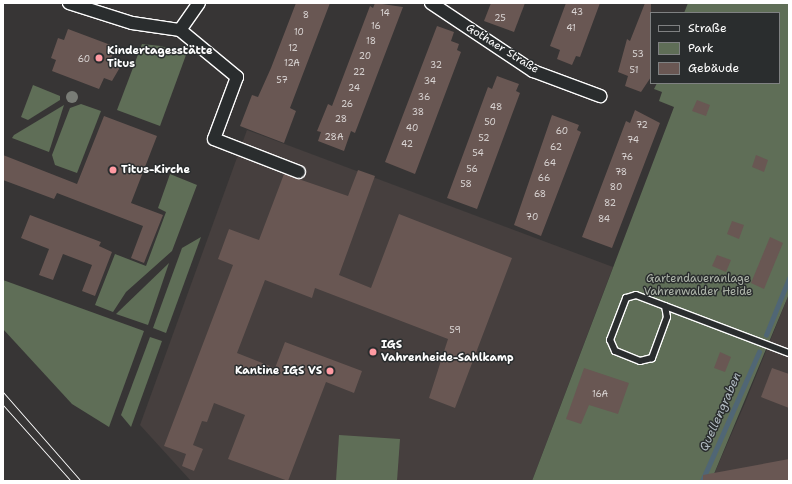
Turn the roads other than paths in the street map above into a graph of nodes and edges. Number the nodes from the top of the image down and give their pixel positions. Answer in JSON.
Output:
{"nodes":[{"id":1,"x":69,"y":3,"type":"edge"},
{"id":2,"x":199,"y":3,"type":"edge"},
{"id":3,"x":431,"y":3,"type":"edge"},
{"id":4,"x":180,"y":30,"type":"junction"},
{"id":5,"x":600,"y":96,"type":"dead end"},
{"id":6,"x":299,"y":172,"type":"dead end"},
{"id":7,"x":665,"y":306,"type":"junction"},
{"id":8,"x":789,"y":353,"type":"edge"}],
"edges":[{"from":1,"to":4,"type":"street"},
{"from":2,"to":4,"type":"street"},
{"from":3,"to":5,"type":"street","name":"Gothaer Straße"},
{"from":4,"to":6,"type":"street"},
{"from":7,"to":7,"type":"lane"},
{"from":7,"to":8,"type":"lane"}]}
